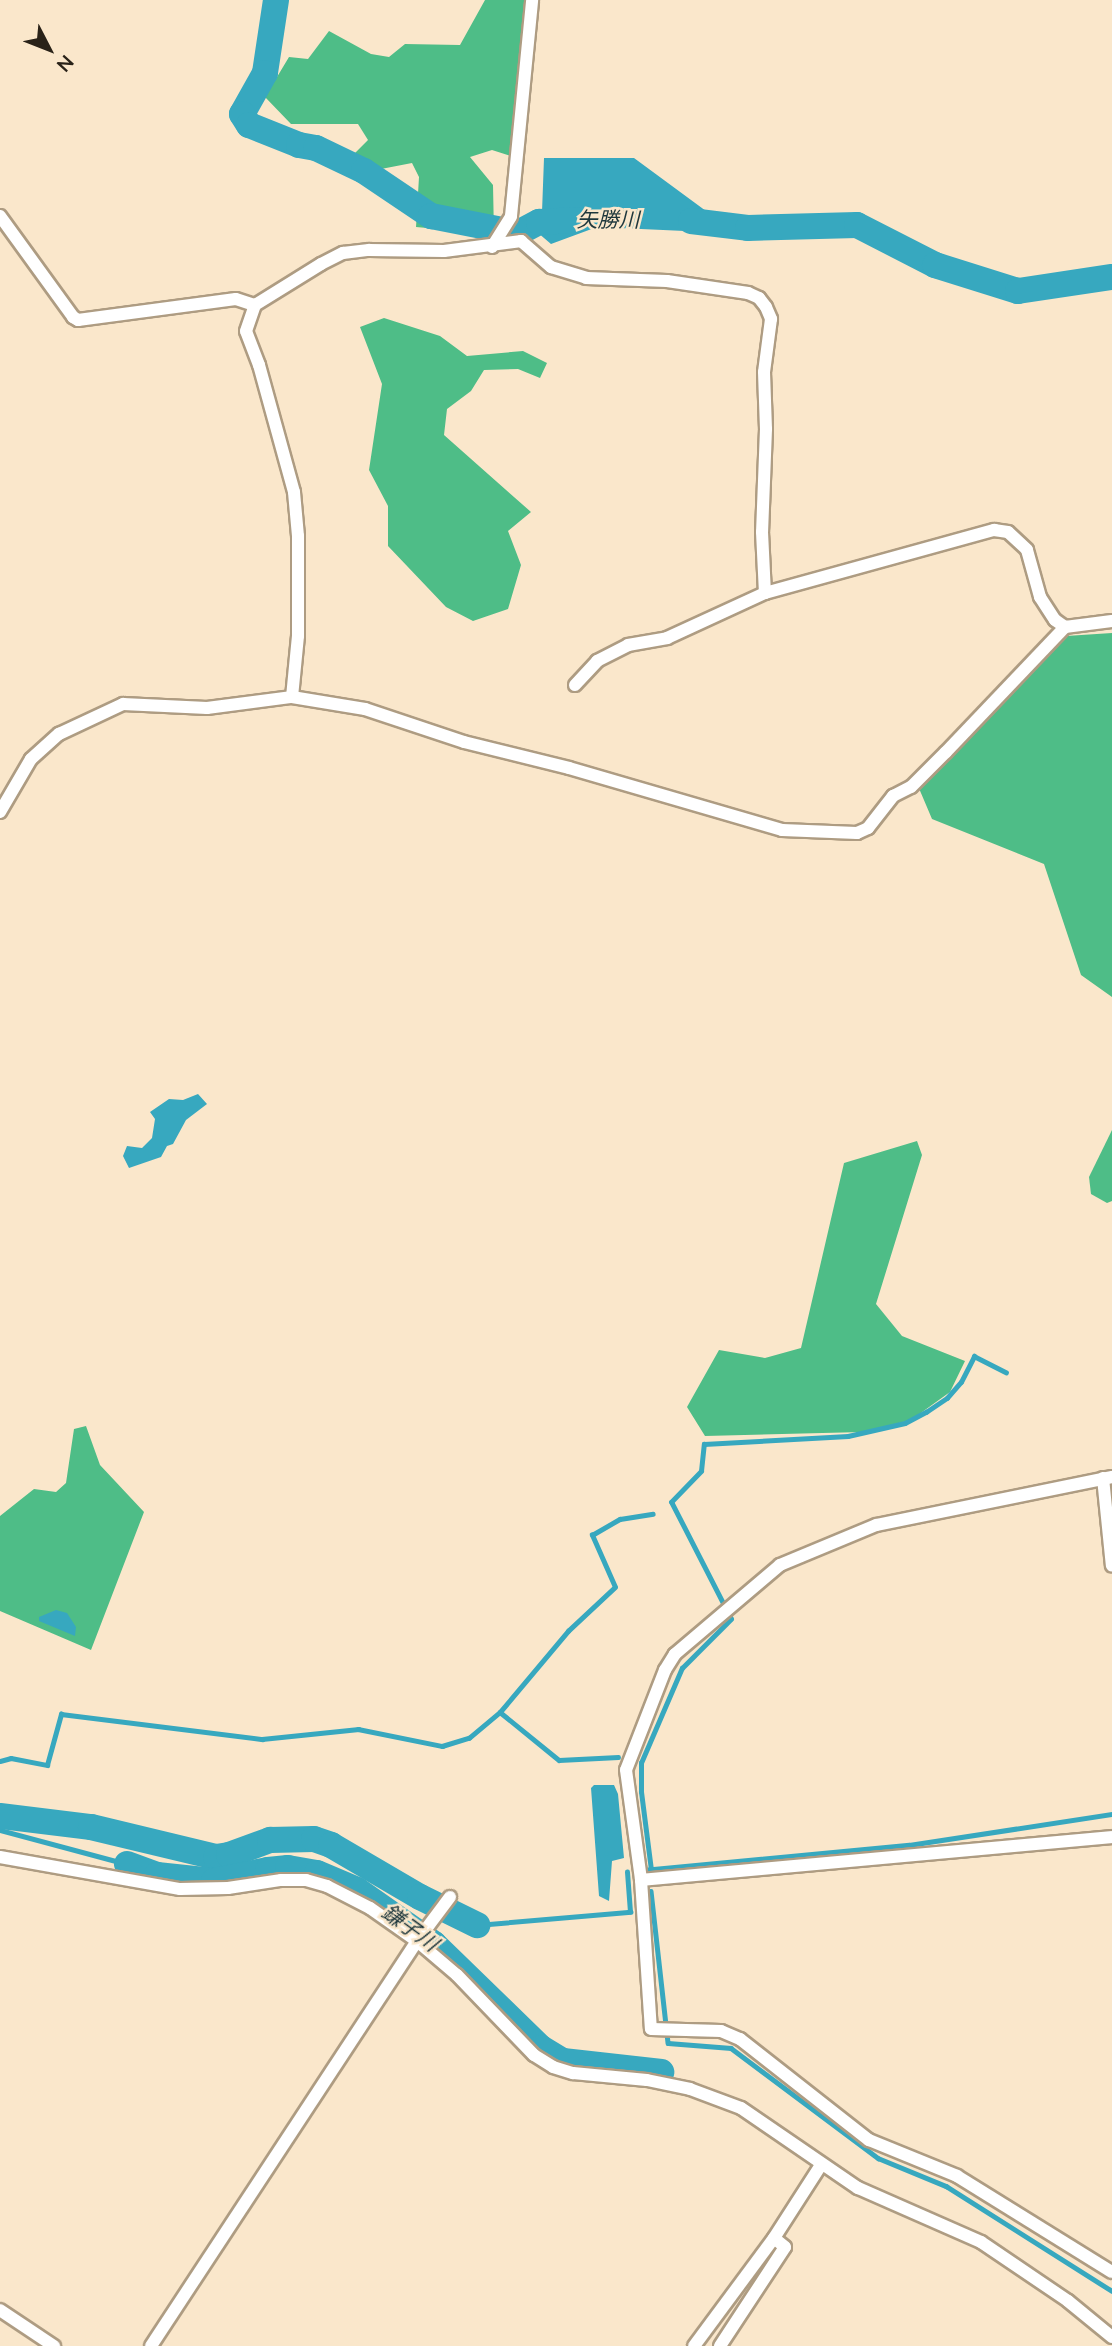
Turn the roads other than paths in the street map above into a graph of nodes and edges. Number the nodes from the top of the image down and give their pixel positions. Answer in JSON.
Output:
{"nodes":[{"id":1,"x":532,"y":0,"type":"edge"},
{"id":2,"x":0,"y":216,"type":"edge"},
{"id":3,"x":492,"y":247,"type":"junction"},
{"id":4,"x":255,"y":305,"type":"junction"},
{"id":5,"x":765,"y":593,"type":"junction"},
{"id":6,"x":1112,"y":621,"type":"edge"},
{"id":7,"x":1065,"y":627,"type":"junction"},
{"id":8,"x":575,"y":685,"type":"dead end"},
{"id":9,"x":292,"y":697,"type":"junction"},
{"id":10,"x":0,"y":812,"type":"edge"},
{"id":11,"x":1107,"y":1478,"type":"edge"},
{"id":12,"x":1112,"y":1566,"type":"edge"},
{"id":13,"x":1112,"y":1837,"type":"edge"},
{"id":14,"x":0,"y":1857,"type":"edge"},
{"id":15,"x":641,"y":1880,"type":"junction"},
{"id":16,"x":450,"y":1897,"type":"dead end"},
{"id":17,"x":417,"y":1941,"type":"junction"},
{"id":18,"x":821,"y":2165,"type":"junction"},
{"id":19,"x":774,"y":2238,"type":"junction"},
{"id":20,"x":1112,"y":2273,"type":"edge"},
{"id":21,"x":0,"y":2310,"type":"edge"},
{"id":22,"x":1112,"y":2337,"type":"edge"},
{"id":23,"x":54,"y":2346,"type":"edge"},
{"id":24,"x":151,"y":2346,"type":"edge"},
{"id":25,"x":694,"y":2346,"type":"edge"},
{"id":26,"x":720,"y":2346,"type":"edge"}],
"edges":[{"from":1,"to":3,"type":"street"},
{"from":2,"to":4,"type":"street"},
{"from":3,"to":4,"type":"street"},
{"from":3,"to":5,"type":"street"},
{"from":4,"to":9,"type":"street"},
{"from":5,"to":7,"type":"street"},
{"from":5,"to":8,"type":"street"},
{"from":6,"to":7,"type":"street"},
{"from":7,"to":9,"type":"street"},
{"from":9,"to":10,"type":"street"},
{"from":11,"to":12,"type":"street"},
{"from":11,"to":15,"type":"street"},
{"from":13,"to":15,"type":"street"},
{"from":14,"to":17,"type":"street"},
{"from":15,"to":20,"type":"street"},
{"from":16,"to":17,"type":"street"},
{"from":17,"to":18,"type":"street"},
{"from":17,"to":24,"type":"street"},
{"from":18,"to":19,"type":"street"},
{"from":18,"to":22,"type":"street"},
{"from":19,"to":25,"type":"street"},
{"from":19,"to":26,"type":"street"},
{"from":21,"to":23,"type":"street"}]}
